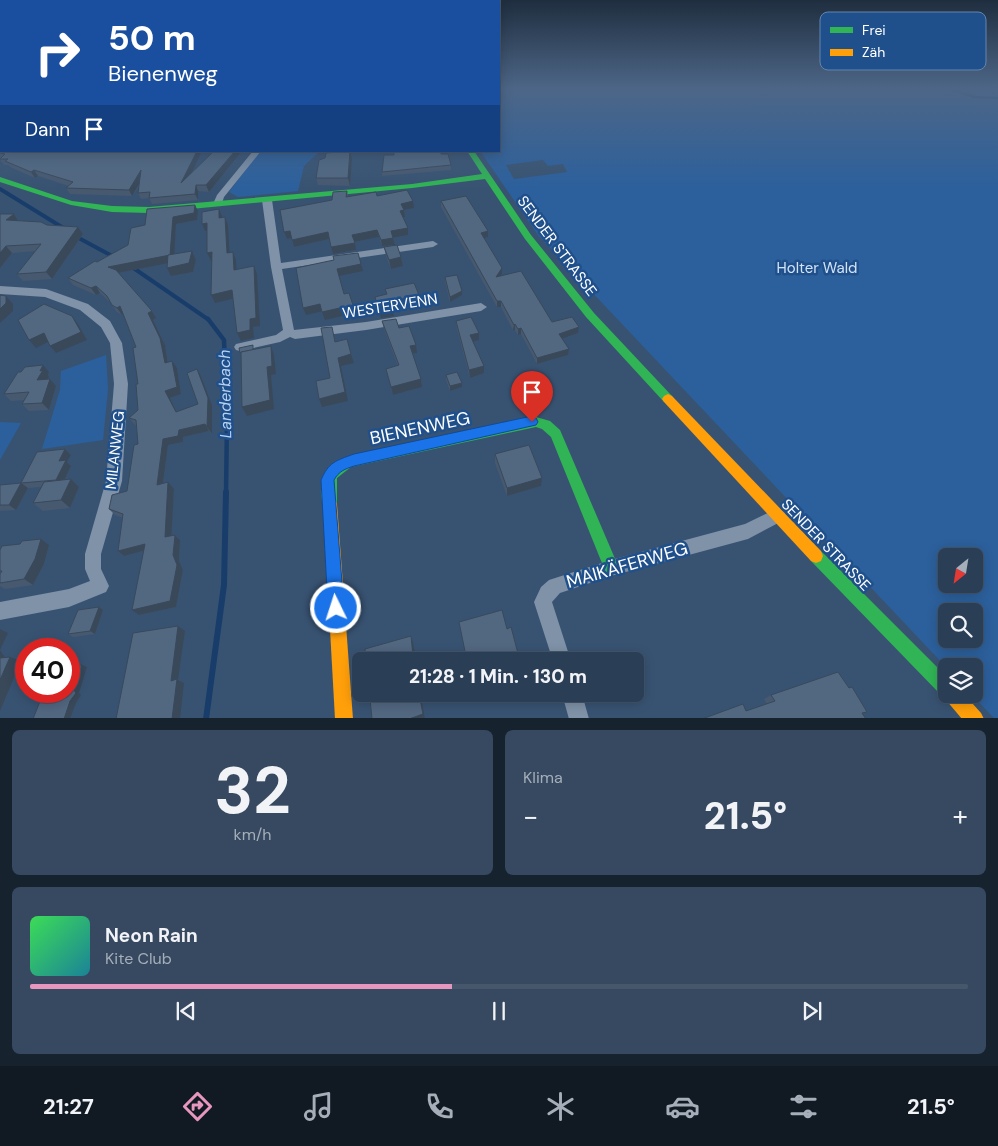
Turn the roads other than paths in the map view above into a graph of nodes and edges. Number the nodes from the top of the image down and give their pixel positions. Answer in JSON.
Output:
{"nodes":[{"id":1,"x":255,"y":152,"type":"edge"},
{"id":2,"x":471,"y":152,"type":"edge"},
{"id":3,"x":487,"y":176,"type":"junction"},
{"id":4,"x":0,"y":179,"type":"edge"},
{"id":5,"x":267,"y":200,"type":"junction"},
{"id":6,"x":218,"y":204,"type":"junction"},
{"id":7,"x":433,"y":244,"type":"dead end"},
{"id":8,"x":276,"y":267,"type":"junction"},
{"id":9,"x":0,"y":290,"type":"edge"},
{"id":10,"x":481,"y":307,"type":"dead end"},
{"id":11,"x":290,"y":332,"type":"junction"},
{"id":12,"x":240,"y":347,"type":"edge"},
{"id":13,"x":776,"y":516,"type":"junction"},
{"id":14,"x":611,"y":568,"type":"junction"},
{"id":15,"x":0,"y":611,"type":"edge"},
{"id":16,"x":559,"y":652,"type":"edge"},
{"id":17,"x":938,"y":680,"type":"edge"},
{"id":18,"x":574,"y":702,"type":"edge"},
{"id":19,"x":961,"y":703,"type":"edge"},
{"id":20,"x":344,"y":718,"type":"edge"},
{"id":21,"x":579,"y":718,"type":"edge"},
{"id":22,"x":975,"y":718,"type":"edge"}],
"edges":[{"from":1,"to":6,"type":"street"},
{"from":2,"to":3,"type":"street","name":"SENDER STRASSE"},
{"from":3,"to":5,"type":"street"},
{"from":3,"to":13,"type":"street","name":"SENDER STRASSE"},
{"from":4,"to":6,"type":"street"},
{"from":5,"to":6,"type":"street"},
{"from":5,"to":8,"type":"street"},
{"from":7,"to":8,"type":"street"},
{"from":8,"to":11,"type":"street"},
{"from":9,"to":15,"type":"street","name":"MILANWEG"},
{"from":10,"to":11,"type":"street","name":"WESTERVENN"},
{"from":11,"to":12,"type":"street"},
{"from":13,"to":14,"type":"street","name":"MAIKÄFERWEG"},
{"from":13,"to":17,"type":"street","name":"SENDER STRASSE"},
{"from":14,"to":16,"type":"street","name":"MAIKÄFERWEG"},
{"from":14,"to":20,"type":"street","name":"BIENENWEG"},
{"from":18,"to":21,"type":"street"},
{"from":19,"to":22,"type":"street"}]}
